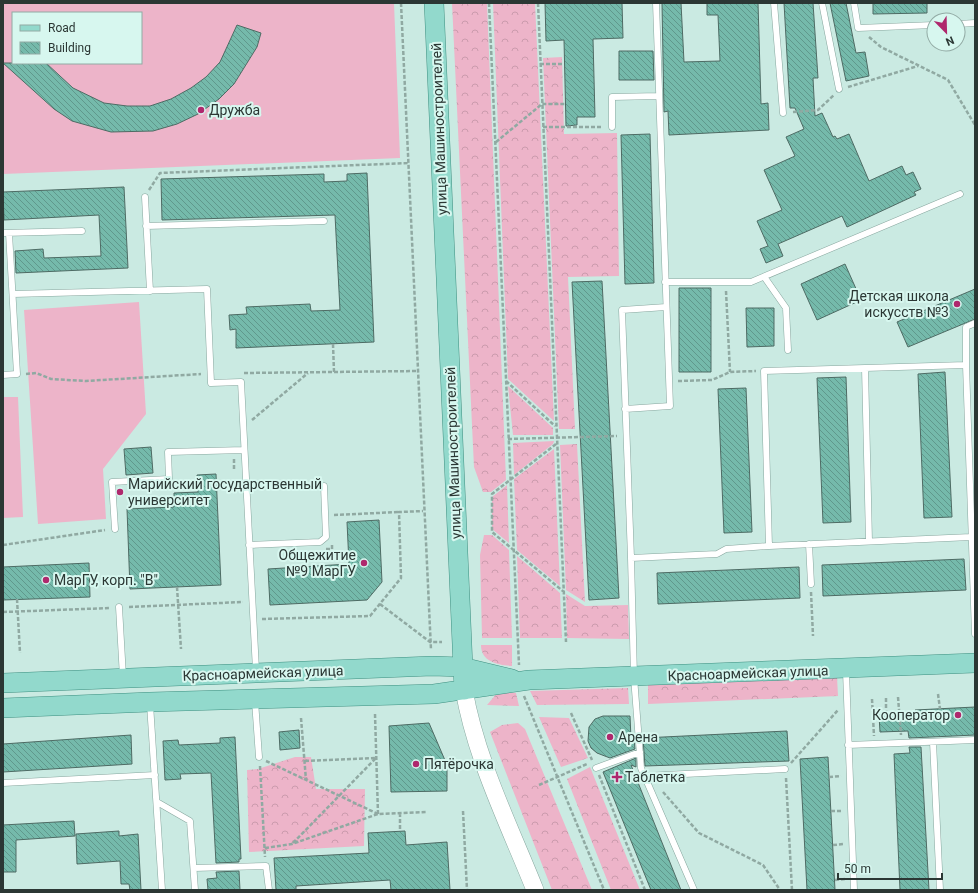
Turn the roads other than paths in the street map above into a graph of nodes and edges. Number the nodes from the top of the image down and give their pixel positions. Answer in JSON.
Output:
{"nodes":[{"id":1,"x":434,"y":3,"type":"edge"},
{"id":2,"x":656,"y":3,"type":"edge"},
{"id":3,"x":774,"y":3,"type":"edge"},
{"id":4,"x":822,"y":3,"type":"edge"},
{"id":5,"x":854,"y":3,"type":"edge"},
{"id":6,"x":926,"y":25,"type":"edge"},
{"id":7,"x":839,"y":90,"type":"road end"},
{"id":8,"x":659,"y":96,"type":"junction"},
{"id":9,"x":783,"y":113,"type":"road end"},
{"id":10,"x":612,"y":127,"type":"road end"},
{"id":11,"x":960,"y":194,"type":"dead end"},
{"id":12,"x":145,"y":197,"type":"road end"},
{"id":13,"x":324,"y":221,"type":"dead end"},
{"id":14,"x":146,"y":226,"type":"junction"},
{"id":15,"x":82,"y":231,"type":"dead end"},
{"id":16,"x":6,"y":233,"type":"edge"},
{"id":17,"x":765,"y":278,"type":"junction"},
{"id":18,"x":665,"y":282,"type":"junction"},
{"id":19,"x":150,"y":290,"type":"junction"},
{"id":20,"x":12,"y":294,"type":"junction"},
{"id":21,"x":666,"y":307,"type":"junction"},
{"id":22,"x":975,"y":323,"type":"edge"},
{"id":23,"x":788,"y":350,"type":"dead end"},
{"id":24,"x":966,"y":365,"type":"junction"},
{"id":25,"x":865,"y":368,"type":"junction"},
{"id":26,"x":3,"y":375,"type":"edge"},
{"id":27,"x":625,"y":409,"type":"junction"},
{"id":28,"x":244,"y":450,"type":"junction"},
{"id":29,"x":972,"y":483,"type":"edge"},
{"id":30,"x":324,"y":486,"type":"dead end"},
{"id":31,"x":115,"y":529,"type":"road end"},
{"id":32,"x":970,"y":537,"type":"junction"},
{"id":33,"x":869,"y":541,"type":"junction"},
{"id":34,"x":809,"y":544,"type":"junction"},
{"id":35,"x":249,"y":546,"type":"junction"},
{"id":36,"x":769,"y":546,"type":"junction"},
{"id":37,"x":631,"y":558,"type":"junction"},
{"id":38,"x":810,"y":584,"type":"road end"},
{"id":39,"x":119,"y":607,"type":"dead end"},
{"id":40,"x":975,"y":634,"type":"edge"},
{"id":41,"x":975,"y":664,"type":"edge"},
{"id":42,"x":462,"y":667,"type":"junction"},
{"id":43,"x":846,"y":669,"type":"junction"},
{"id":44,"x":256,"y":674,"type":"junction"},
{"id":45,"x":634,"y":677,"type":"junction"},
{"id":46,"x":123,"y":678,"type":"junction"},
{"id":47,"x":521,"y":681,"type":"junction"},
{"id":48,"x":3,"y":683,"type":"edge"},
{"id":49,"x":464,"y":690,"type":"junction"},
{"id":50,"x":255,"y":700,"type":"junction"},
{"id":51,"x":150,"y":702,"type":"junction"},
{"id":52,"x":3,"y":708,"type":"edge"},
{"id":53,"x":975,"y":740,"type":"edge"},
{"id":54,"x":932,"y":742,"type":"junction"},
{"id":55,"x":848,"y":745,"type":"junction"},
{"id":56,"x":640,"y":752,"type":"junction"},
{"id":57,"x":259,"y":757,"type":"road end"},
{"id":58,"x":596,"y":768,"type":"road end"},
{"id":59,"x":785,"y":769,"type":"road end"},
{"id":60,"x":155,"y":775,"type":"junction"},
{"id":61,"x":647,"y":776,"type":"junction"},
{"id":62,"x":3,"y":783,"type":"edge"},
{"id":63,"x":157,"y":802,"type":"junction"},
{"id":64,"x":194,"y":868,"type":"junction"},
{"id":65,"x":162,"y":890,"type":"edge"},
{"id":66,"x":195,"y":890,"type":"edge"},
{"id":67,"x":269,"y":890,"type":"edge"},
{"id":68,"x":535,"y":890,"type":"edge"},
{"id":69,"x":694,"y":890,"type":"edge"},
{"id":70,"x":854,"y":890,"type":"edge"},
{"id":71,"x":940,"y":890,"type":"edge"}],
"edges":[{"from":1,"to":42,"type":"main road","name":"улица Машиностроителей"},
{"from":2,"to":8,"type":"lane"},
{"from":3,"to":9,"type":"lane"},
{"from":4,"to":7,"type":"lane"},
{"from":5,"to":6,"type":"lane"},
{"from":8,"to":10,"type":"lane"},
{"from":8,"to":18,"type":"lane"},
{"from":11,"to":17,"type":"lane"},
{"from":12,"to":14,"type":"lane"},
{"from":13,"to":14,"type":"lane"},
{"from":14,"to":19,"type":"lane"},
{"from":15,"to":16,"type":"lane"},
{"from":16,"to":20,"type":"lane"},
{"from":17,"to":18,"type":"lane"},
{"from":17,"to":23,"type":"lane"},
{"from":18,"to":21,"type":"lane"},
{"from":19,"to":20,"type":"lane"},
{"from":19,"to":28,"type":"lane"},
{"from":20,"to":26,"type":"lane"},
{"from":21,"to":27,"type":"lane"},
{"from":21,"to":27,"type":"lane"},
{"from":22,"to":24,"type":"lane"},
{"from":24,"to":25,"type":"lane"},
{"from":24,"to":29,"type":"lane"},
{"from":25,"to":33,"type":"lane"},
{"from":25,"to":36,"type":"lane"},
{"from":27,"to":37,"type":"lane"},
{"from":28,"to":31,"type":"lane"},
{"from":28,"to":35,"type":"lane"},
{"from":29,"to":32,"type":"lane"},
{"from":30,"to":35,"type":"lane"},
{"from":32,"to":33,"type":"lane"},
{"from":32,"to":40,"type":"lane"},
{"from":33,"to":34,"type":"lane"},
{"from":34,"to":36,"type":"lane"},
{"from":34,"to":38,"type":"lane"},
{"from":35,"to":44,"type":"lane"},
{"from":36,"to":37,"type":"lane"},
{"from":37,"to":45,"type":"lane"},
{"from":39,"to":46,"type":"lane"},
{"from":41,"to":43,"type":"main road","name":"Красноармейская улица"},
{"from":42,"to":44,"type":"main road","name":"Красноармейская улица"},
{"from":42,"to":47,"type":"main road","name":"Красноармейская улица"},
{"from":42,"to":49,"type":"main road","name":"улица Машиностроителей"},
{"from":43,"to":45,"type":"main road","name":"Красноармейская улица"},
{"from":43,"to":55,"type":"lane"},
{"from":44,"to":46,"type":"main road","name":"Красноармейская улица"},
{"from":45,"to":47,"type":"main road","name":"Красноармейская улица"},
{"from":45,"to":56,"type":"lane"},
{"from":46,"to":48,"type":"main road","name":"Красноармейская улица"},
{"from":47,"to":49,"type":"main road","name":"Красноармейская улица"},
{"from":49,"to":50,"type":"main road","name":"Красноармейская улица"},
{"from":49,"to":68,"type":"main road","name":"улица Машиностроителей"},
{"from":50,"to":51,"type":"main road","name":"Красноармейская улица"},
{"from":50,"to":57,"type":"lane"},
{"from":51,"to":52,"type":"main road","name":"Красноармейская улица"},
{"from":51,"to":60,"type":"lane"},
{"from":53,"to":54,"type":"lane"},
{"from":54,"to":55,"type":"lane"},
{"from":54,"to":71,"type":"lane"},
{"from":55,"to":70,"type":"lane"},
{"from":56,"to":58,"type":"lane"},
{"from":56,"to":61,"type":"lane"},
{"from":59,"to":61,"type":"lane"},
{"from":60,"to":62,"type":"lane"},
{"from":60,"to":63,"type":"lane"},
{"from":61,"to":69,"type":"lane"},
{"from":63,"to":64,"type":"lane"},
{"from":63,"to":65,"type":"lane"},
{"from":64,"to":66,"type":"lane"},
{"from":64,"to":67,"type":"lane"}]}
